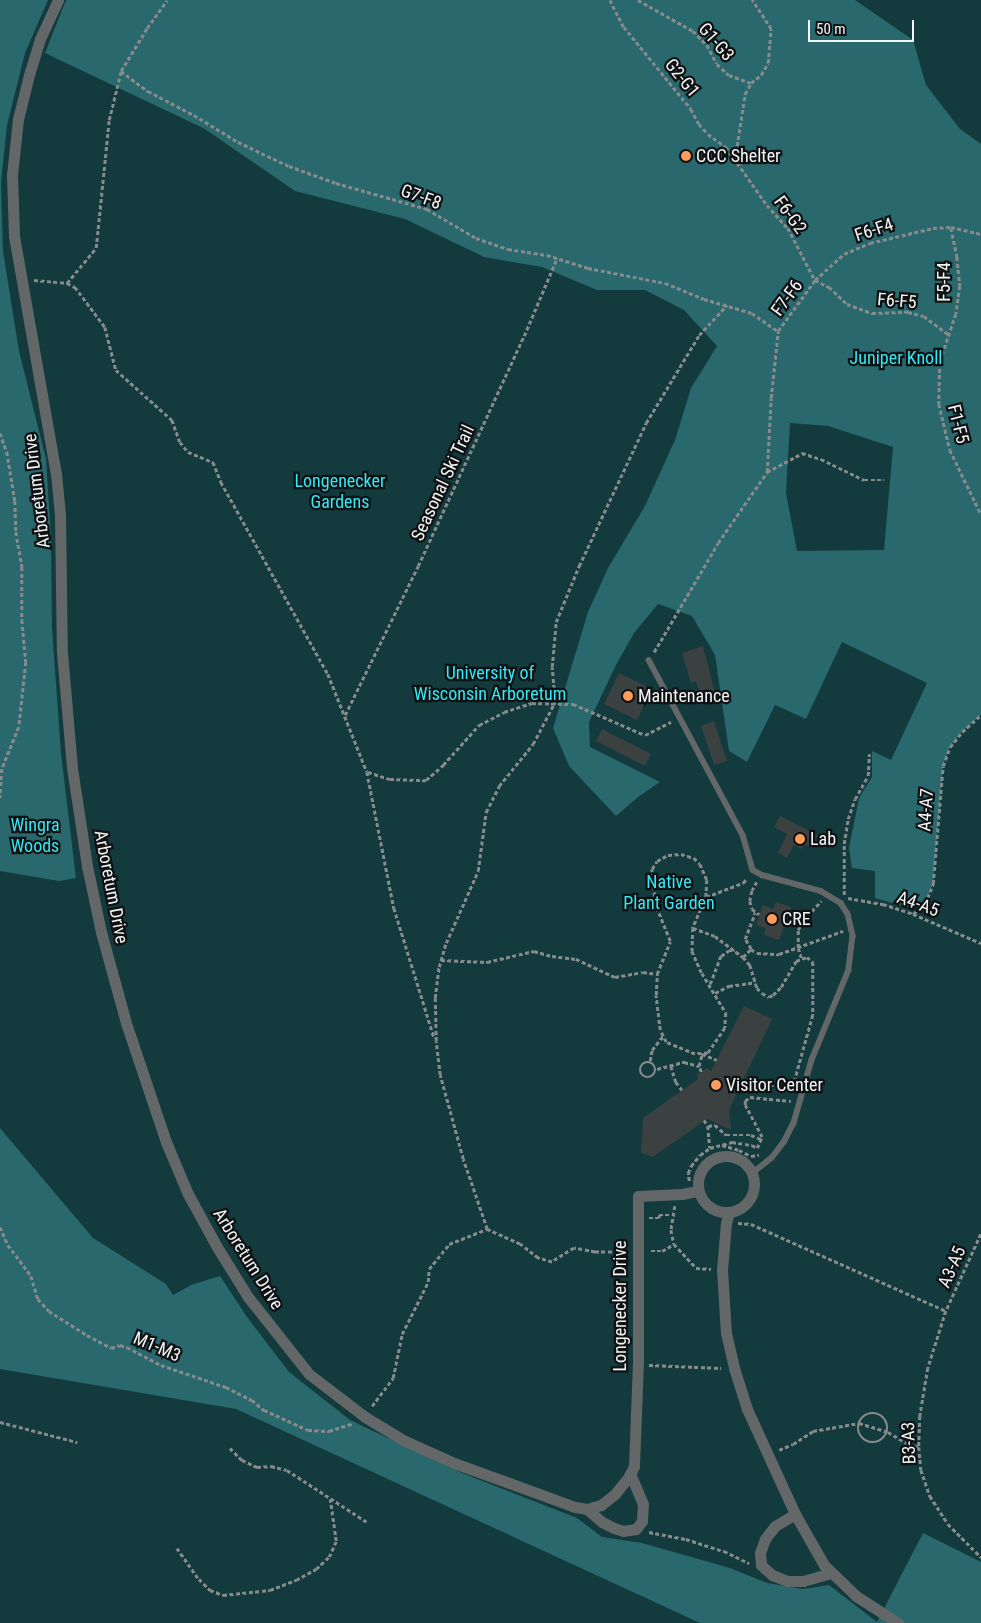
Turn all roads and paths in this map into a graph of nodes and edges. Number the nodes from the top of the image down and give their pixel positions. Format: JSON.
{"nodes":[{"id":1,"x":58,"y":0,"type":"edge"},
{"id":2,"x":167,"y":0,"type":"edge"},
{"id":3,"x":610,"y":0,"type":"edge"},
{"id":4,"x":638,"y":0,"type":"edge"},
{"id":5,"x":752,"y":0,"type":"edge"},
{"id":6,"x":121,"y":71,"type":"junction"},
{"id":7,"x":751,"y":84,"type":"junction"},
{"id":8,"x":741,"y":166,"type":"junction"},
{"id":9,"x":950,"y":227,"type":"junction"},
{"id":10,"x":981,"y":234,"type":"edge"},
{"id":11,"x":557,"y":258,"type":"junction"},
{"id":12,"x":20,"y":278,"type":"junction"},
{"id":13,"x":816,"y":280,"type":"junction"},
{"id":14,"x":67,"y":283,"type":"junction"},
{"id":15,"x":727,"y":305,"type":"junction"},
{"id":16,"x":778,"y":331,"type":"junction"},
{"id":17,"x":949,"y":335,"type":"junction"},
{"id":18,"x":0,"y":433,"type":"edge"},
{"id":19,"x":767,"y":472,"type":"junction"},
{"id":20,"x":884,"y":480,"type":"dead end"},
{"id":21,"x":981,"y":514,"type":"edge"},
{"id":22,"x":649,"y":660,"type":"joint"},
{"id":23,"x":555,"y":702,"type":"junction"},
{"id":24,"x":345,"y":715,"type":"junction"},
{"id":25,"x":680,"y":715,"type":"junction"},
{"id":26,"x":981,"y":715,"type":"edge"},
{"id":27,"x":869,"y":754,"type":"dead end"},
{"id":28,"x":367,"y":772,"type":"junction"},
{"id":29,"x":0,"y":798,"type":"edge"},
{"id":30,"x":753,"y":870,"type":"junction"},
{"id":31,"x":762,"y":875,"type":"junction"},
{"id":32,"x":827,"y":895,"type":"junction"},
{"id":33,"x":706,"y":897,"type":"junction"},
{"id":34,"x":755,"y":913,"type":"junction"},
{"id":35,"x":759,"y":914,"type":"dead end"},
{"id":36,"x":913,"y":914,"type":"junction"},
{"id":37,"x":851,"y":927,"type":"junction"},
{"id":38,"x":693,"y":928,"type":"junction"},
{"id":39,"x":981,"y":943,"type":"edge"},
{"id":40,"x":798,"y":948,"type":"junction"},
{"id":41,"x":751,"y":949,"type":"junction"},
{"id":42,"x":737,"y":951,"type":"junction"},
{"id":43,"x":743,"y":957,"type":"junction"},
{"id":44,"x":801,"y":958,"type":"junction"},
{"id":45,"x":441,"y":960,"type":"junction"},
{"id":46,"x":657,"y":974,"type":"junction"},
{"id":47,"x":756,"y":982,"type":"junction"},
{"id":48,"x":710,"y":984,"type":"junction"},
{"id":49,"x":715,"y":993,"type":"junction"},
{"id":50,"x":663,"y":1036,"type":"junction"},
{"id":51,"x":436,"y":1041,"type":"junction"},
{"id":52,"x":702,"y":1054,"type":"junction"},
{"id":53,"x":717,"y":1060,"type":"dead end"},
{"id":54,"x":650,"y":1061,"type":"junction"},
{"id":55,"x":671,"y":1066,"type":"junction"},
{"id":56,"x":699,"y":1066,"type":"junction"},
{"id":57,"x":656,"y":1069,"type":"junction"},
{"id":58,"x":701,"y":1072,"type":"dead end"},
{"id":59,"x":750,"y":1077,"type":"dead end"},
{"id":60,"x":794,"y":1080,"type":"junction"},
{"id":61,"x":794,"y":1087,"type":"dead end"},
{"id":62,"x":682,"y":1090,"type":"dead end"},
{"id":63,"x":793,"y":1094,"type":"dead end"},
{"id":64,"x":792,"y":1101,"type":"junction"},
{"id":65,"x":791,"y":1106,"type":"dead end"},
{"id":66,"x":704,"y":1120,"type":"dead end"},
{"id":67,"x":708,"y":1126,"type":"junction"},
{"id":68,"x":762,"y":1139,"type":"junction"},
{"id":69,"x":720,"y":1145,"type":"junction"},
{"id":70,"x":710,"y":1148,"type":"junction"},
{"id":71,"x":763,"y":1152,"type":"dead end"},
{"id":72,"x":752,"y":1174,"type":"junction"},
{"id":73,"x":698,"y":1190,"type":"junction"},
{"id":74,"x":682,"y":1194,"type":"junction"},
{"id":75,"x":672,"y":1215,"type":"junction"},
{"id":76,"x":637,"y":1217,"type":"junction"},
{"id":77,"x":728,"y":1218,"type":"junction"},
{"id":78,"x":0,"y":1227,"type":"edge"},
{"id":79,"x":487,"y":1229,"type":"junction"},
{"id":80,"x":981,"y":1234,"type":"edge"},
{"id":81,"x":674,"y":1244,"type":"junction"},
{"id":82,"x":637,"y":1252,"type":"junction"},
{"id":83,"x":722,"y":1270,"type":"junction"},
{"id":84,"x":946,"y":1311,"type":"junction"},
{"id":85,"x":638,"y":1364,"type":"junction"},
{"id":86,"x":734,"y":1368,"type":"junction"},
{"id":87,"x":365,"y":1417,"type":"junction"},
{"id":88,"x":0,"y":1422,"type":"edge"},
{"id":89,"x":859,"y":1423,"type":"junction"},
{"id":90,"x":888,"y":1432,"type":"junction"},
{"id":91,"x":77,"y":1442,"type":"dead end"},
{"id":92,"x":919,"y":1447,"type":"junction"},
{"id":93,"x":230,"y":1448,"type":"dead end"},
{"id":94,"x":767,"y":1455,"type":"junction"},
{"id":95,"x":630,"y":1474,"type":"junction"},
{"id":96,"x":330,"y":1499,"type":"junction"},
{"id":97,"x":587,"y":1509,"type":"junction"},
{"id":98,"x":795,"y":1514,"type":"junction"},
{"id":99,"x":367,"y":1522,"type":"dead end"},
{"id":100,"x":636,"y":1529,"type":"junction"},
{"id":101,"x":177,"y":1548,"type":"dead end"},
{"id":102,"x":981,"y":1557,"type":"edge"},
{"id":103,"x":831,"y":1573,"type":"junction"},
{"id":104,"x":772,"y":1575,"type":"junction"},
{"id":105,"x":898,"y":1623,"type":"edge"}],
"edges":[{"from":1,"to":12,"type":"street","name":"Arboretum Drive"},
{"from":2,"to":6,"type":"path"},
{"from":3,"to":8,"type":"path","name":"G2-G1"},
{"from":4,"to":7,"type":"path","name":"G1-G3"},
{"from":5,"to":7,"type":"path"},
{"from":6,"to":11,"type":"path","name":"G7-F8"},
{"from":6,"to":14,"type":"path"},
{"from":7,"to":8,"type":"path"},
{"from":8,"to":13,"type":"path","name":"F6-G2"},
{"from":9,"to":10,"type":"path"},
{"from":9,"to":13,"type":"path","name":"F6-F4"},
{"from":9,"to":17,"type":"path","name":"F5-F4"},
{"from":11,"to":15,"type":"path","name":"G7-F8"},
{"from":11,"to":24,"type":"path","name":"Seasonal Ski Trail"},
{"from":12,"to":14,"type":"path"},
{"from":12,"to":87,"type":"street","name":"Arboretum Drive"},
{"from":13,"to":16,"type":"path","name":"F7-F6"},
{"from":13,"to":17,"type":"path","name":"F6-F5"},
{"from":14,"to":24,"type":"path"},
{"from":15,"to":16,"type":"path","name":"G7-F8"},
{"from":15,"to":23,"type":"path"},
{"from":16,"to":19,"type":"path"},
{"from":17,"to":21,"type":"path","name":"F1-F5"},
{"from":18,"to":29,"type":"path"},
{"from":19,"to":20,"type":"path"},
{"from":19,"to":22,"type":"path"},
{"from":22,"to":25,"type":"lane"},
{"from":23,"to":25,"type":"path"},
{"from":23,"to":28,"type":"path"},
{"from":23,"to":45,"type":"path"},
{"from":24,"to":28,"type":"path"},
{"from":25,"to":30,"type":"lane"},
{"from":26,"to":36,"type":"path","name":"A4-A7"},
{"from":27,"to":36,"type":"path","name":"A4-A5"},
{"from":28,"to":51,"type":"path"},
{"from":30,"to":31,"type":"lane"},
{"from":30,"to":33,"type":"path"},
{"from":31,"to":32,"type":"lane"},
{"from":31,"to":34,"type":"path"},
{"from":32,"to":37,"type":"lane"},
{"from":32,"to":40,"type":"path"},
{"from":33,"to":38,"type":"path"},
{"from":33,"to":46,"type":"path"},
{"from":34,"to":35,"type":"path"},
{"from":34,"to":41,"type":"path"},
{"from":36,"to":39,"type":"path","name":"A4-A5"},
{"from":37,"to":40,"type":"path"},
{"from":37,"to":72,"type":"lane"},
{"from":38,"to":42,"type":"path"},
{"from":38,"to":48,"type":"path"},
{"from":40,"to":41,"type":"path"},
{"from":40,"to":44,"type":"path"},
{"from":41,"to":43,"type":"path"},
{"from":42,"to":43,"type":"path"},
{"from":42,"to":48,"type":"path"},
{"from":43,"to":47,"type":"path"},
{"from":44,"to":47,"type":"path"},
{"from":44,"to":60,"type":"path"},
{"from":45,"to":46,"type":"path"},
{"from":45,"to":51,"type":"path"},
{"from":46,"to":50,"type":"path"},
{"from":47,"to":49,"type":"path"},
{"from":48,"to":49,"type":"path"},
{"from":49,"to":52,"type":"path"},
{"from":50,"to":52,"type":"path"},
{"from":50,"to":54,"type":"path"},
{"from":51,"to":79,"type":"path"},
{"from":52,"to":53,"type":"path"},
{"from":52,"to":56,"type":"path"},
{"from":54,"to":57,"type":"path"},
{"from":54,"to":57,"type":"path"},
{"from":55,"to":56,"type":"path"},
{"from":55,"to":57,"type":"path"},
{"from":55,"to":62,"type":"path"},
{"from":56,"to":58,"type":"path"},
{"from":59,"to":60,"type":"path"},
{"from":60,"to":61,"type":"path"},
{"from":63,"to":64,"type":"path"},
{"from":64,"to":65,"type":"path"},
{"from":64,"to":68,"type":"path"},
{"from":66,"to":67,"type":"path"},
{"from":67,"to":68,"type":"path"},
{"from":67,"to":70,"type":"path"},
{"from":68,"to":69,"type":"path"},
{"from":69,"to":70,"type":"path"},
{"from":69,"to":71,"type":"path"},
{"from":70,"to":74,"type":"path"},
{"from":72,"to":73,"type":"street"},
{"from":72,"to":77,"type":"street"},
{"from":73,"to":74,"type":"street","name":"Longenecker Drive"},
{"from":73,"to":77,"type":"street"},
{"from":74,"to":75,"type":"path"},
{"from":74,"to":76,"type":"street","name":"Longenecker Drive"},
{"from":75,"to":76,"type":"path"},
{"from":75,"to":81,"type":"path"},
{"from":76,"to":82,"type":"street","name":"Longenecker Drive"},
{"from":77,"to":83,"type":"street"},
{"from":77,"to":84,"type":"path"},
{"from":78,"to":87,"type":"path","name":"M1-M3"},
{"from":79,"to":82,"type":"path"},
{"from":79,"to":87,"type":"path"},
{"from":80,"to":84,"type":"path","name":"A3-A5"},
{"from":81,"to":82,"type":"path"},
{"from":81,"to":83,"type":"path"},
{"from":82,"to":85,"type":"street","name":"Longenecker Drive"},
{"from":83,"to":86,"type":"street"},
{"from":84,"to":92,"type":"path","name":"B3-A3"},
{"from":85,"to":86,"type":"path"},
{"from":85,"to":95,"type":"street","name":"Longenecker Drive"},
{"from":86,"to":94,"type":"street"},
{"from":87,"to":97,"type":"street","name":"Arboretum Drive"},
{"from":88,"to":91,"type":"path"},
{"from":89,"to":90,"type":"path"},
{"from":89,"to":90,"type":"path"},
{"from":89,"to":90,"type":"path"},
{"from":89,"to":94,"type":"path"},
{"from":90,"to":92,"type":"path"},
{"from":92,"to":102,"type":"path","name":"B3-A3"},
{"from":93,"to":96,"type":"path"},
{"from":94,"to":98,"type":"street"},
{"from":95,"to":97,"type":"street"},
{"from":95,"to":100,"type":"street"},
{"from":96,"to":99,"type":"path"},
{"from":96,"to":101,"type":"path"},
{"from":97,"to":100,"type":"street"},
{"from":98,"to":103,"type":"street"},
{"from":98,"to":104,"type":"street"},
{"from":100,"to":104,"type":"path"},
{"from":103,"to":104,"type":"street"},
{"from":103,"to":105,"type":"street"}]}
